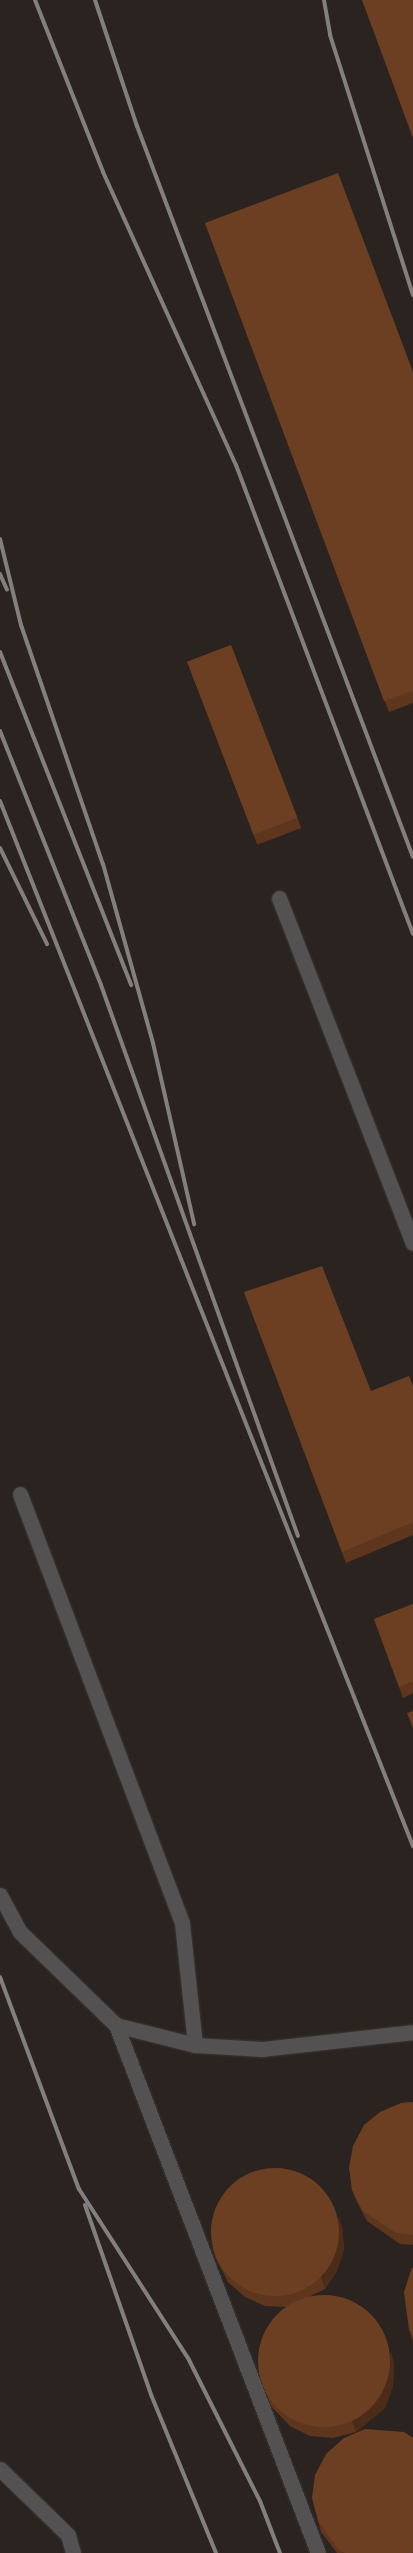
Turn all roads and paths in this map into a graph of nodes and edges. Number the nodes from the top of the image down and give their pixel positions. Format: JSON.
{"nodes":[{"id":1,"x":279,"y":898,"type":"dead end"},
{"id":2,"x":413,"y":1243,"type":"edge"},
{"id":3,"x":20,"y":1494,"type":"dead end"},
{"id":4,"x":0,"y":1895,"type":"edge"},
{"id":5,"x":116,"y":2024,"type":"junction"},
{"id":6,"x":413,"y":2032,"type":"edge"},
{"id":7,"x":194,"y":2045,"type":"junction"},
{"id":8,"x":0,"y":2469,"type":"edge"},
{"id":9,"x":74,"y":2553,"type":"edge"},
{"id":10,"x":318,"y":2553,"type":"edge"}],
"edges":[{"from":1,"to":2,"type":"lane"},
{"from":3,"to":7,"type":"lane"},
{"from":4,"to":5,"type":"lane"},
{"from":5,"to":7,"type":"lane"},
{"from":5,"to":10,"type":"lane"},
{"from":6,"to":7,"type":"lane"},
{"from":8,"to":9,"type":"lane"}]}
